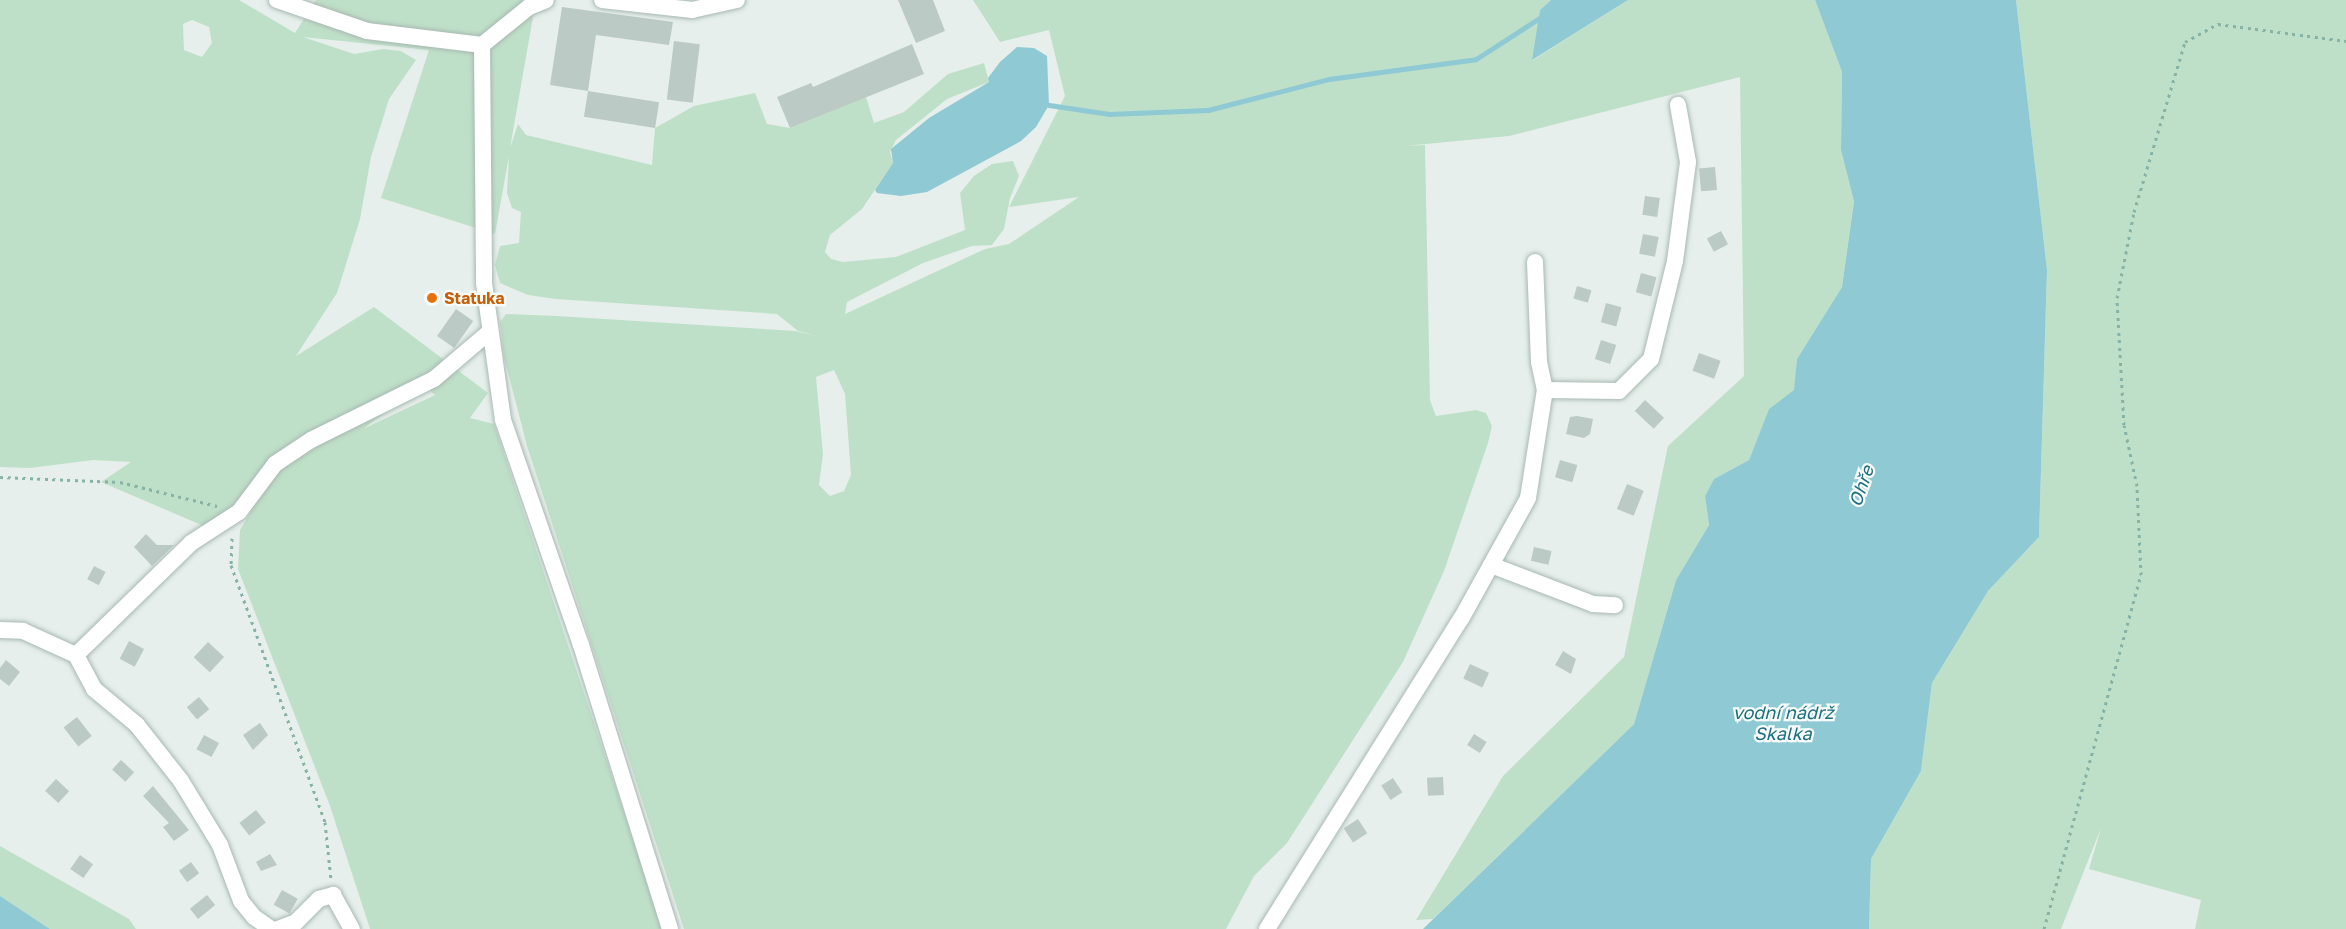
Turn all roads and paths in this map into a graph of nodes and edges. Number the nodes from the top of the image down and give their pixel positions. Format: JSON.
{"nodes":[{"id":1,"x":276,"y":0,"type":"edge"},
{"id":2,"x":546,"y":0,"type":"edge"},
{"id":3,"x":602,"y":0,"type":"edge"},
{"id":4,"x":737,"y":0,"type":"edge"},
{"id":5,"x":2346,"y":41,"type":"edge"},
{"id":6,"x":482,"y":45,"type":"junction"},
{"id":7,"x":1678,"y":105,"type":"dead end"},
{"id":8,"x":1535,"y":262,"type":"dead end"},
{"id":9,"x":488,"y":333,"type":"junction"},
{"id":10,"x":1545,"y":390,"type":"junction"},
{"id":11,"x":0,"y":477,"type":"edge"},
{"id":12,"x":239,"y":512,"type":"junction"},
{"id":13,"x":1491,"y":565,"type":"junction"},
{"id":14,"x":1615,"y":605,"type":"dead end"},
{"id":15,"x":0,"y":630,"type":"edge"},
{"id":16,"x":76,"y":655,"type":"junction"},
{"id":17,"x":333,"y":895,"type":"junction"},
{"id":18,"x":271,"y":929,"type":"edge"},
{"id":19,"x":278,"y":929,"type":"edge"},
{"id":20,"x":352,"y":929,"type":"edge"},
{"id":21,"x":670,"y":929,"type":"edge"},
{"id":22,"x":1267,"y":929,"type":"edge"},
{"id":23,"x":2044,"y":929,"type":"edge"}],
"edges":[{"from":1,"to":6,"type":"street"},
{"from":2,"to":6,"type":"street"},
{"from":3,"to":4,"type":"street"},
{"from":5,"to":23,"type":"path"},
{"from":6,"to":9,"type":"street"},
{"from":7,"to":10,"type":"street"},
{"from":8,"to":10,"type":"street"},
{"from":9,"to":12,"type":"street"},
{"from":9,"to":21,"type":"street"},
{"from":10,"to":13,"type":"street"},
{"from":11,"to":12,"type":"path"},
{"from":12,"to":16,"type":"street"},
{"from":12,"to":17,"type":"path"},
{"from":13,"to":14,"type":"street"},
{"from":13,"to":22,"type":"street"},
{"from":15,"to":16,"type":"street"},
{"from":16,"to":18,"type":"street"},
{"from":17,"to":19,"type":"street"},
{"from":17,"to":20,"type":"street"}]}
